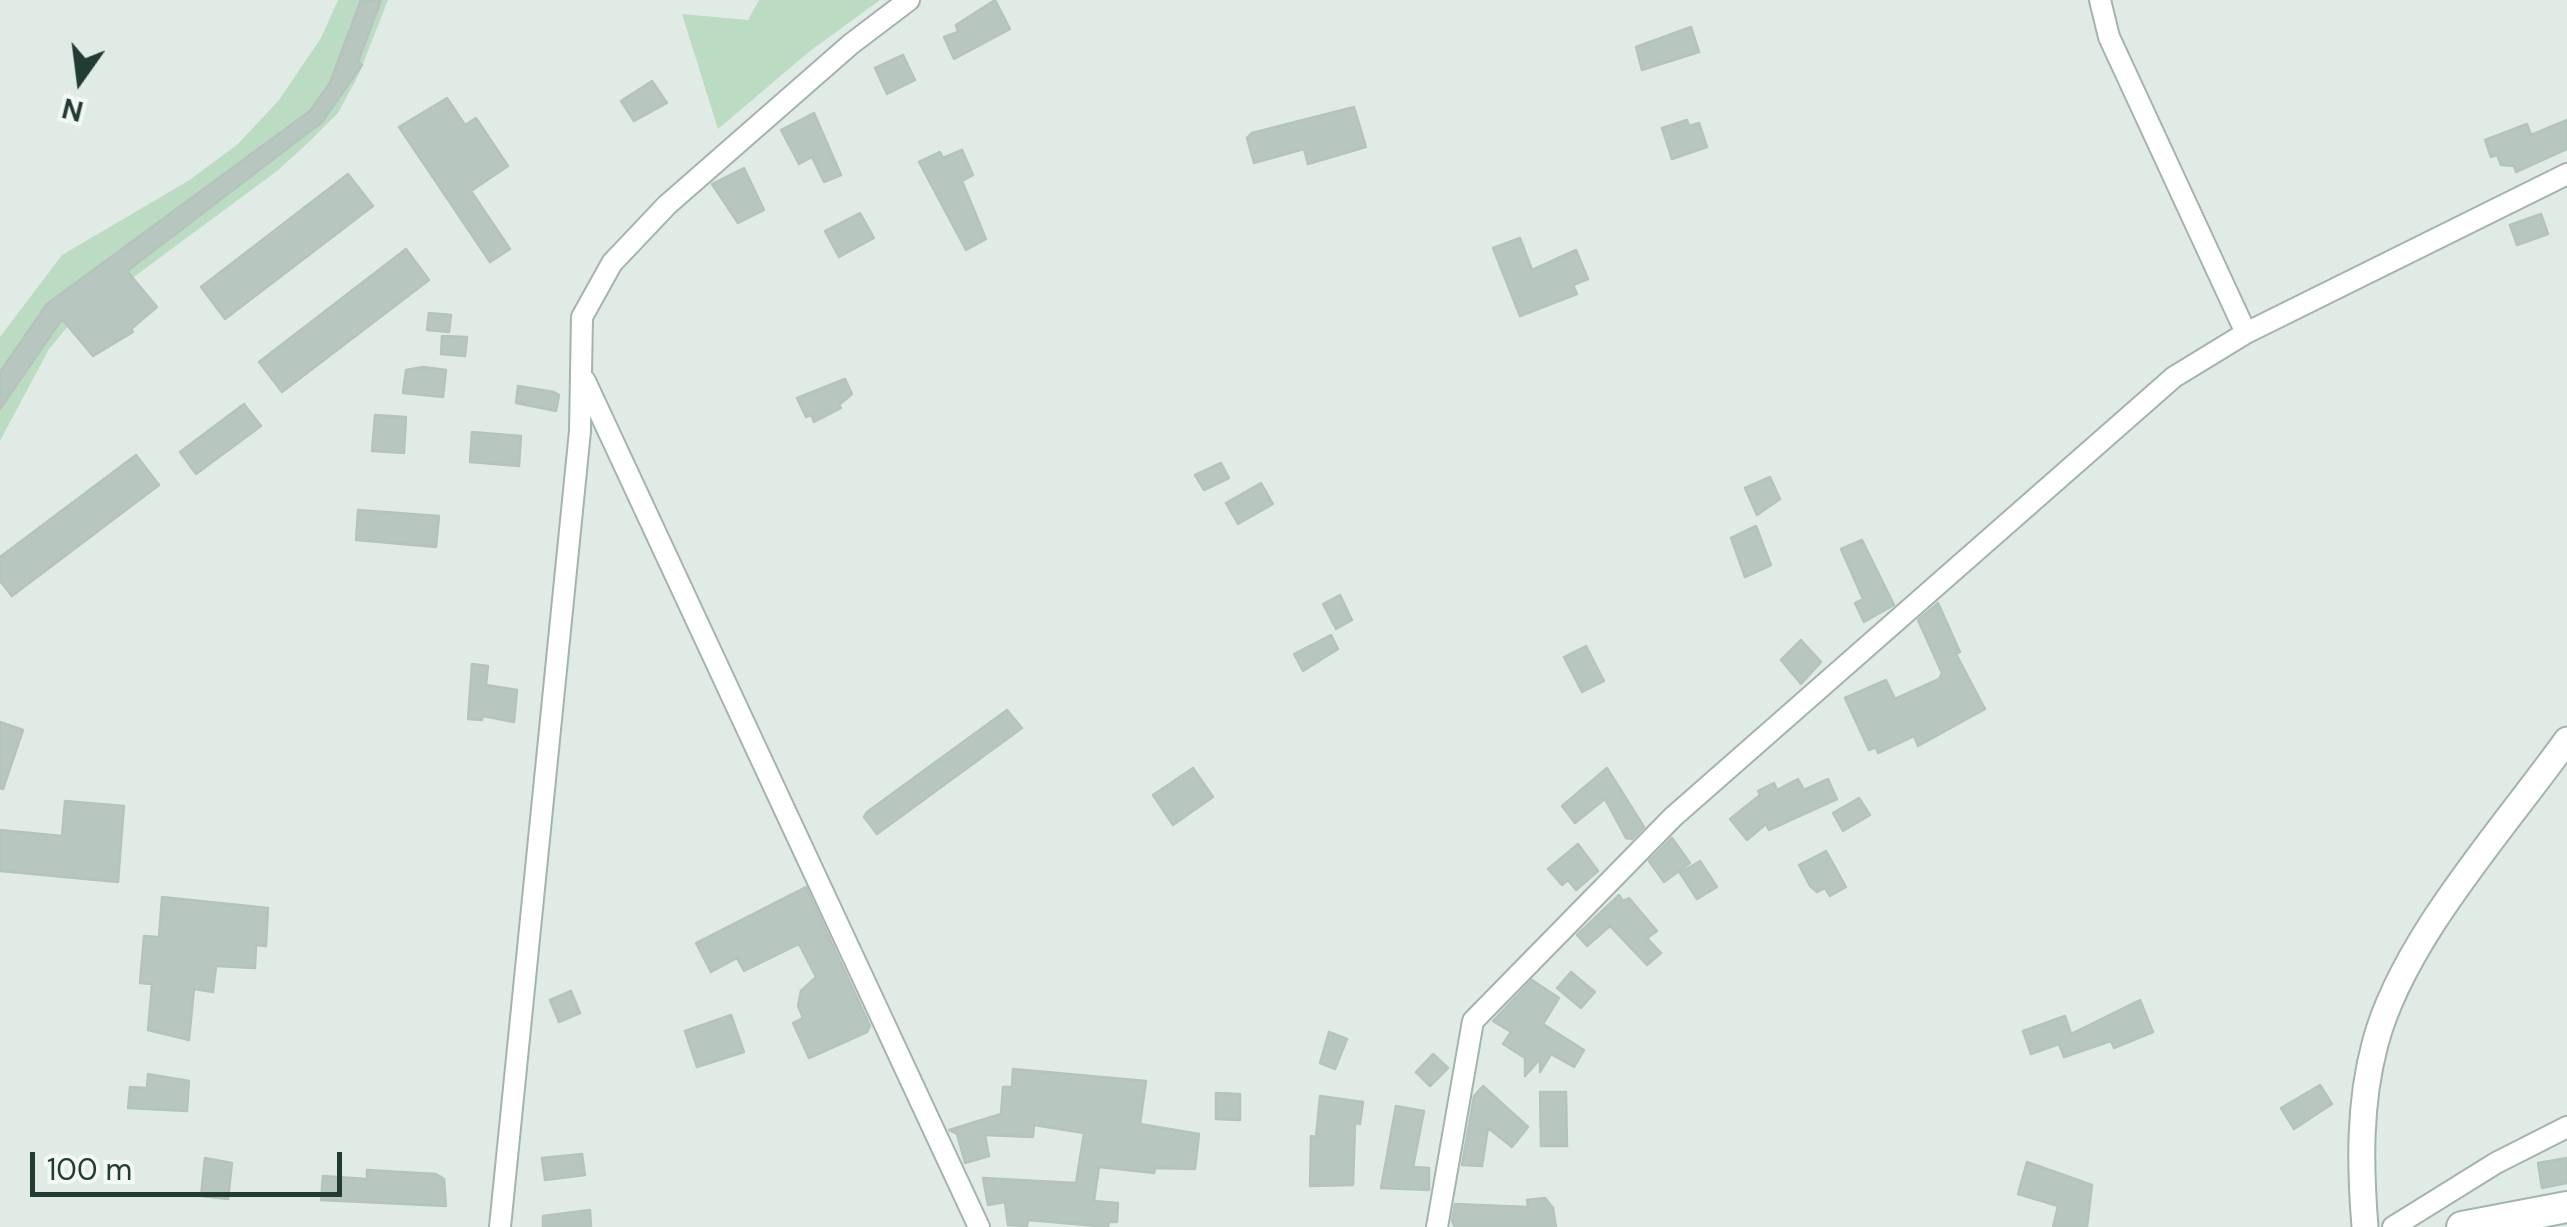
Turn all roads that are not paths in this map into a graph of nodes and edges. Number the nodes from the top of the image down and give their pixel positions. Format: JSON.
{"nodes":[{"id":1,"x":908,"y":0,"type":"edge"},
{"id":2,"x":2100,"y":0,"type":"edge"},
{"id":3,"x":2567,"y":174,"type":"edge"},
{"id":4,"x":2246,"y":334,"type":"junction"},
{"id":5,"x":581,"y":374,"type":"junction"},
{"id":6,"x":2567,"y":740,"type":"edge"},
{"id":7,"x":2567,"y":1127,"type":"edge"},
{"id":8,"x":2567,"y":1207,"type":"edge"},
{"id":9,"x":500,"y":1227,"type":"edge"},
{"id":10,"x":979,"y":1227,"type":"edge"},
{"id":11,"x":1438,"y":1227,"type":"edge"},
{"id":12,"x":2365,"y":1227,"type":"edge"},
{"id":13,"x":2393,"y":1227,"type":"edge"},
{"id":14,"x":2462,"y":1227,"type":"edge"}],
"edges":[{"from":1,"to":5,"type":"street"},
{"from":2,"to":4,"type":"street"},
{"from":3,"to":4,"type":"street"},
{"from":4,"to":11,"type":"street"},
{"from":5,"to":9,"type":"street"},
{"from":5,"to":10,"type":"street"},
{"from":6,"to":12,"type":"street"},
{"from":7,"to":13,"type":"street"},
{"from":8,"to":14,"type":"main road"}]}
